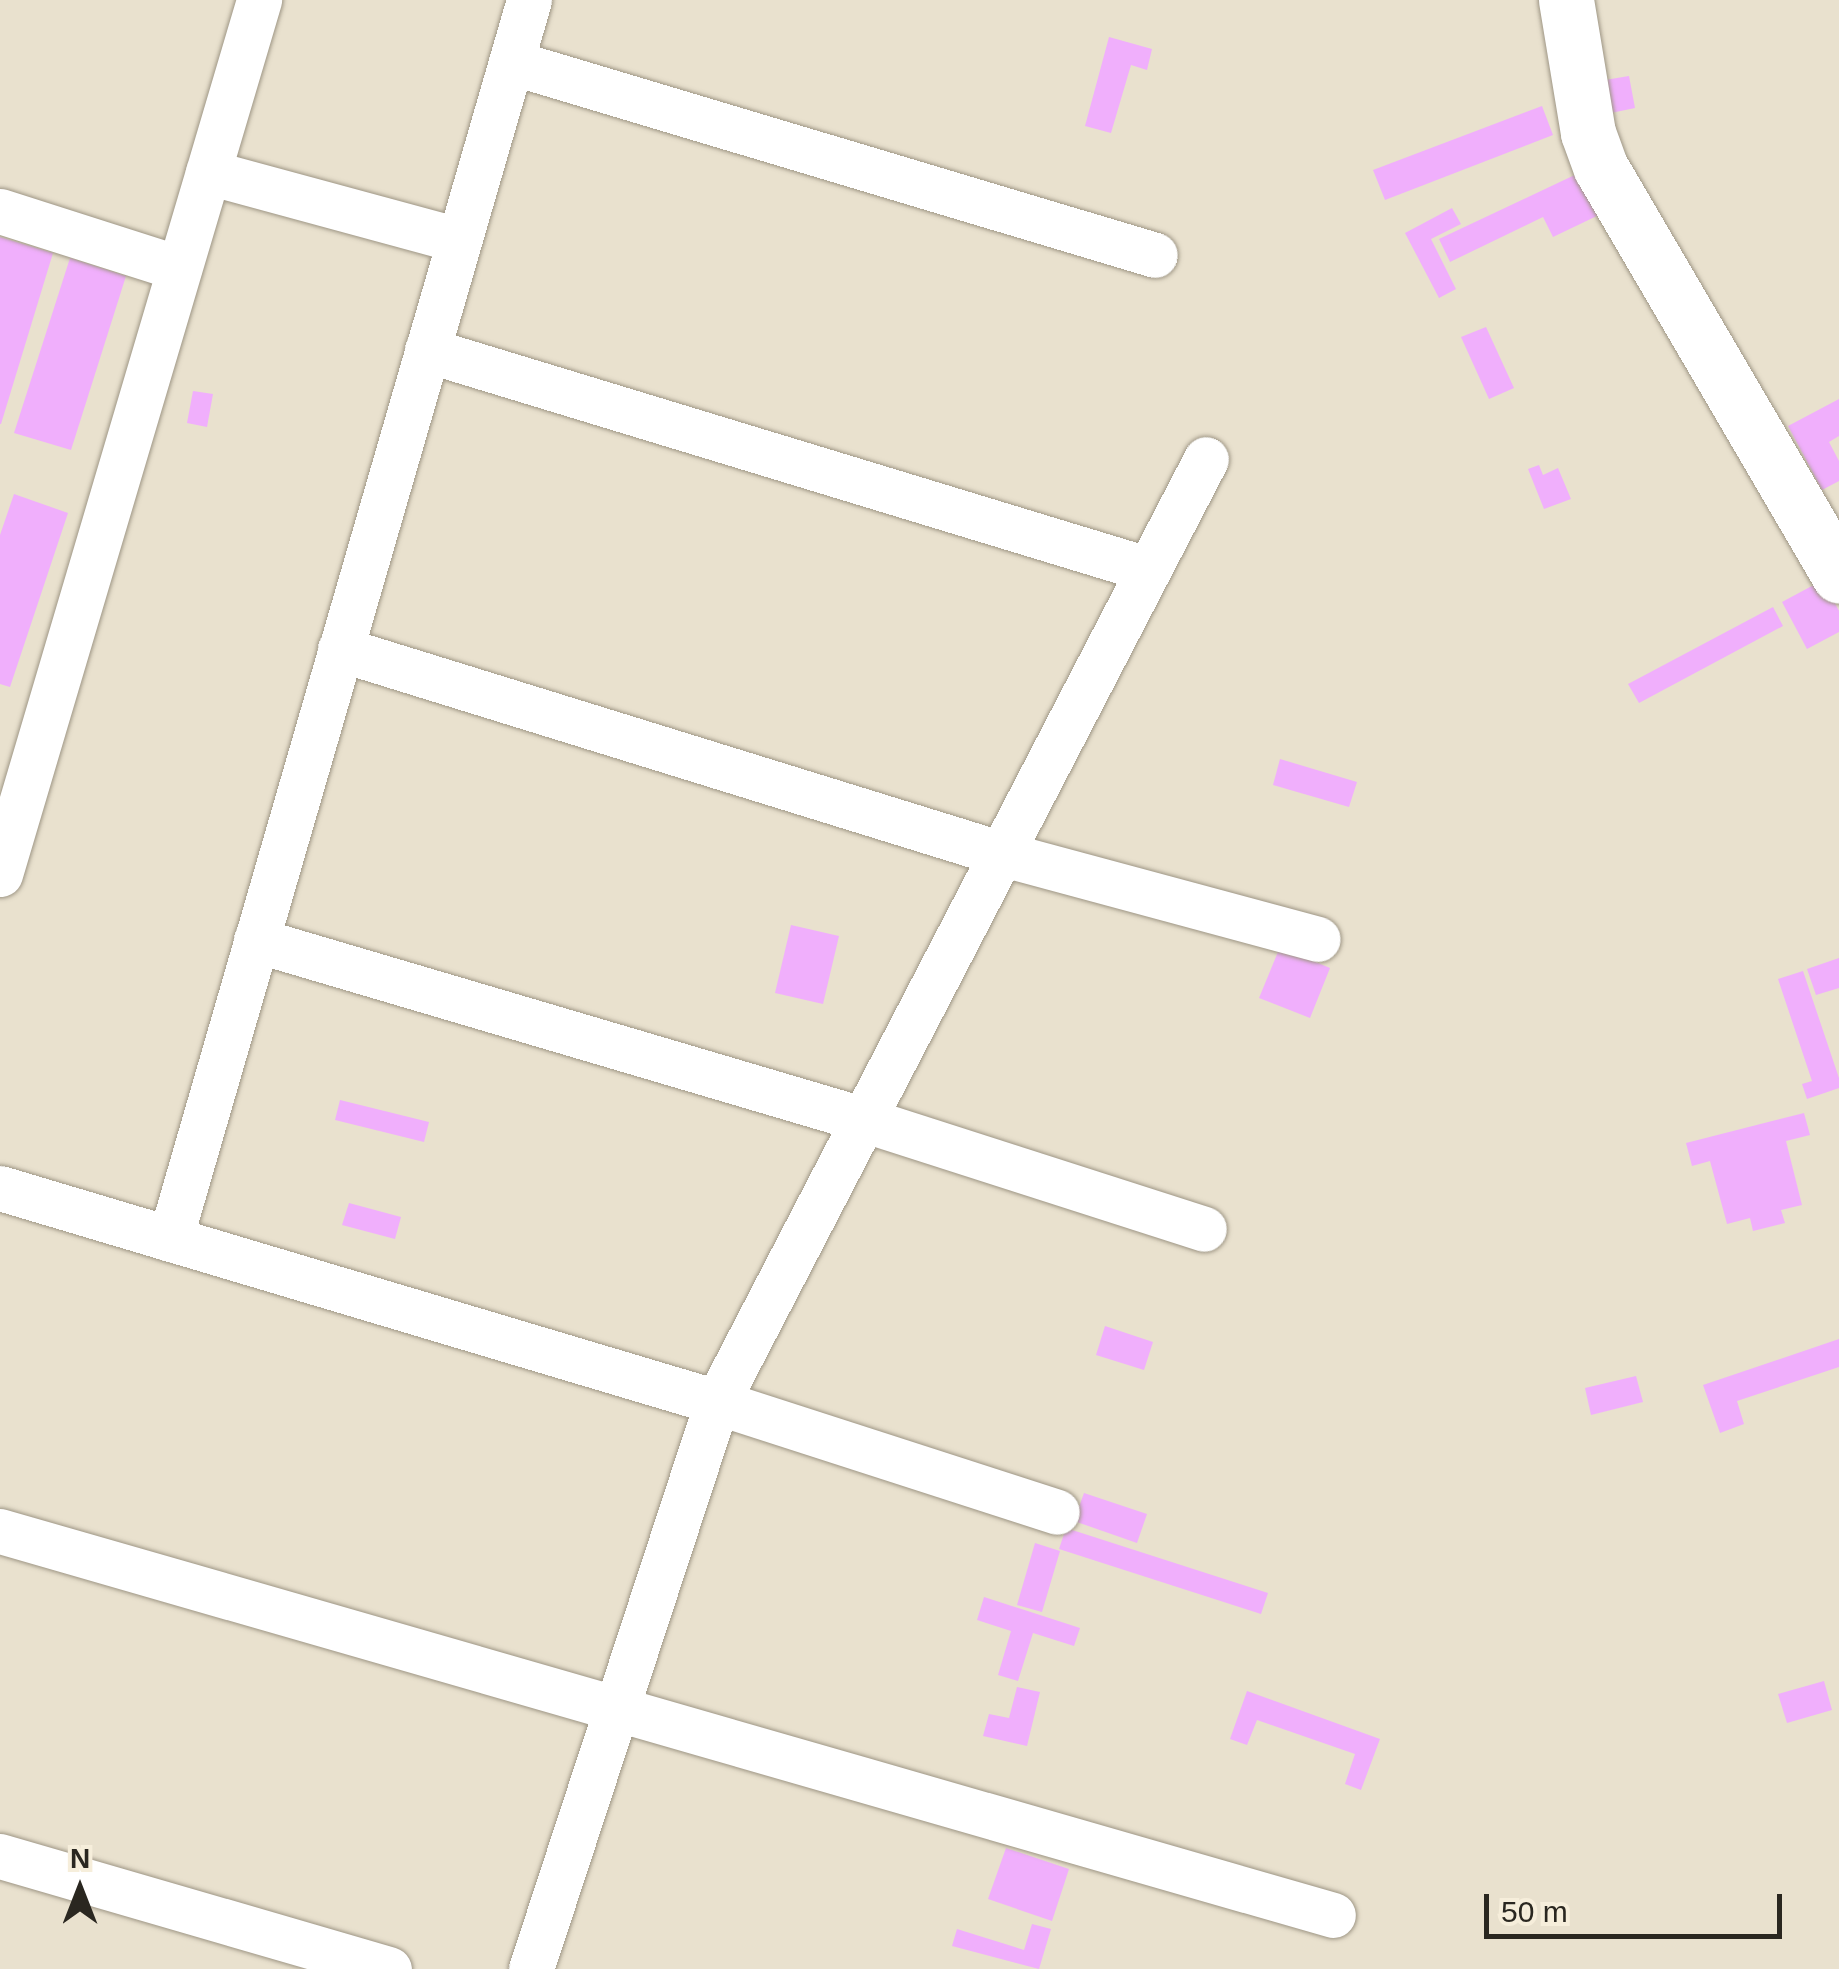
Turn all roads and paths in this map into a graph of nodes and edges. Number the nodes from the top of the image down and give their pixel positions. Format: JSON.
{"nodes":[{"id":1,"x":259,"y":0,"type":"edge"},
{"id":2,"x":529,"y":0,"type":"edge"},
{"id":3,"x":1566,"y":0,"type":"edge"},
{"id":4,"x":511,"y":62,"type":"junction"},
{"id":5,"x":208,"y":172,"type":"junction"},
{"id":6,"x":0,"y":211,"type":"edge"},
{"id":7,"x":458,"y":240,"type":"junction"},
{"id":8,"x":1155,"y":255,"type":"dead end"},
{"id":9,"x":179,"y":268,"type":"junction"},
{"id":10,"x":427,"y":350,"type":"junction"},
{"id":11,"x":1206,"y":459,"type":"dead end"},
{"id":12,"x":1148,"y":569,"type":"junction"},
{"id":13,"x":1839,"y":576,"type":"edge"},
{"id":14,"x":340,"y":649,"type":"junction"},
{"id":15,"x":999,"y":852,"type":"junction"},
{"id":16,"x":0,"y":874,"type":"edge"},
{"id":17,"x":1318,"y":939,"type":"dead end"},
{"id":18,"x":256,"y":940,"type":"junction"},
{"id":19,"x":862,"y":1119,"type":"junction"},
{"id":20,"x":0,"y":1188,"type":"edge"},
{"id":21,"x":1204,"y":1228,"type":"dead end"},
{"id":22,"x":170,"y":1239,"type":"junction"},
{"id":23,"x":717,"y":1402,"type":"junction"},
{"id":24,"x":1057,"y":1512,"type":"dead end"},
{"id":25,"x":0,"y":1531,"type":"edge"},
{"id":26,"x":613,"y":1704,"type":"junction"},
{"id":27,"x":0,"y":1856,"type":"edge"},
{"id":28,"x":1332,"y":1916,"type":"dead end"},
{"id":29,"x":389,"y":1969,"type":"edge"},
{"id":30,"x":531,"y":1969,"type":"edge"}],
"edges":[{"from":1,"to":5,"type":"street"},
{"from":2,"to":4,"type":"street"},
{"from":3,"to":13,"type":"street"},
{"from":4,"to":7,"type":"street"},
{"from":4,"to":8,"type":"street"},
{"from":5,"to":7,"type":"street"},
{"from":5,"to":9,"type":"street"},
{"from":6,"to":9,"type":"street"},
{"from":7,"to":10,"type":"street"},
{"from":9,"to":16,"type":"street"},
{"from":10,"to":12,"type":"street"},
{"from":10,"to":14,"type":"street"},
{"from":11,"to":12,"type":"street"},
{"from":12,"to":15,"type":"street"},
{"from":14,"to":15,"type":"street"},
{"from":14,"to":18,"type":"street"},
{"from":15,"to":17,"type":"street"},
{"from":15,"to":19,"type":"street"},
{"from":18,"to":19,"type":"street"},
{"from":18,"to":22,"type":"street"},
{"from":19,"to":21,"type":"street"},
{"from":19,"to":23,"type":"street"},
{"from":20,"to":22,"type":"street"},
{"from":22,"to":23,"type":"street"},
{"from":23,"to":24,"type":"street"},
{"from":23,"to":26,"type":"street"},
{"from":25,"to":26,"type":"street"},
{"from":26,"to":28,"type":"street"},
{"from":26,"to":30,"type":"street"},
{"from":27,"to":29,"type":"street"}]}
